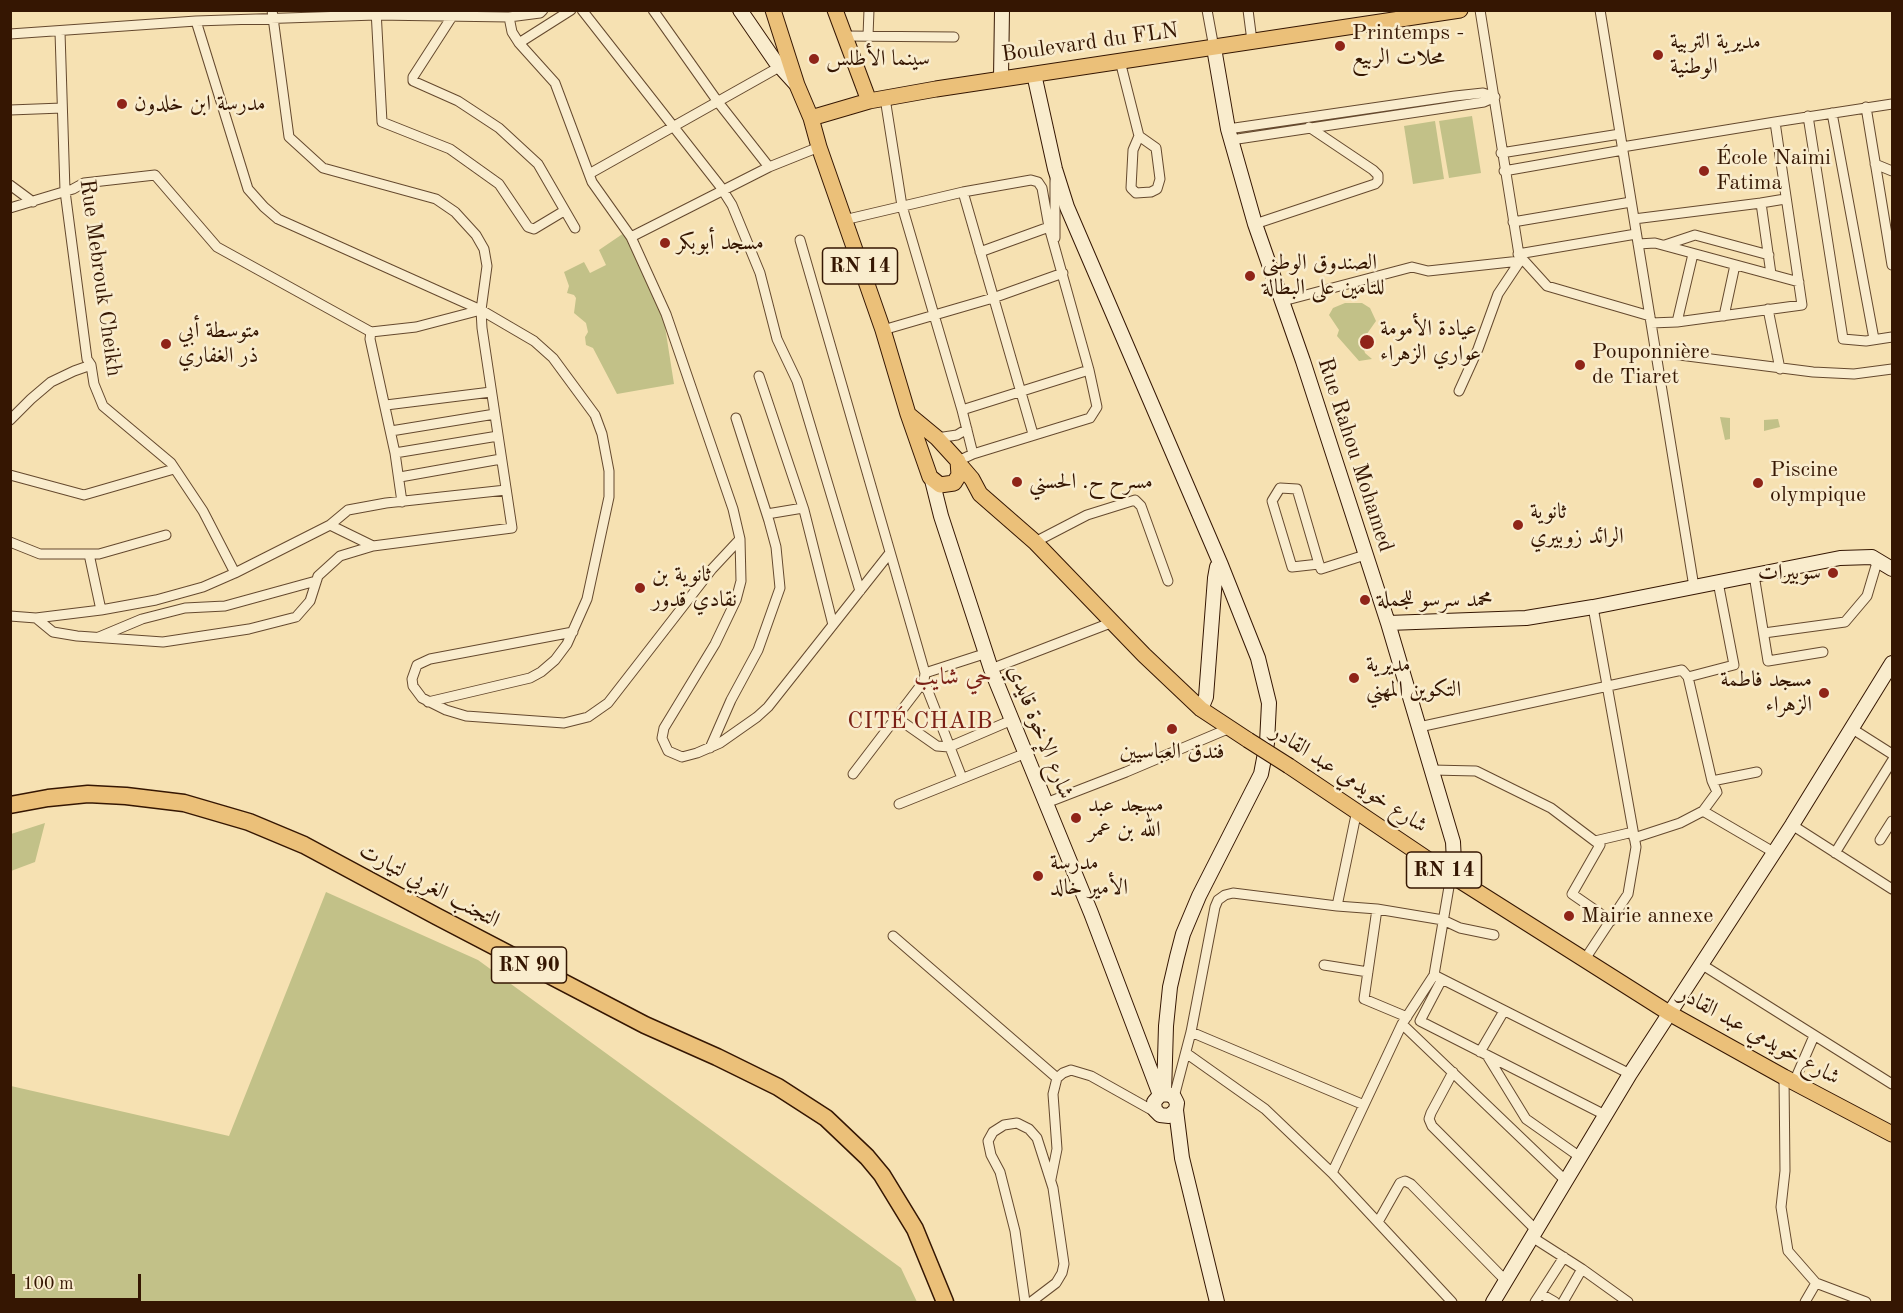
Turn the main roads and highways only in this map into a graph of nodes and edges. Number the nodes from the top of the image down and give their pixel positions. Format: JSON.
{"nodes":[{"id":1,"x":773,"y":10,"type":"edge"},
{"id":2,"x":835,"y":10,"type":"edge"},
{"id":3,"x":1460,"y":10,"type":"edge"},
{"id":4,"x":1408,"y":14,"type":"edge"},
{"id":5,"x":869,"y":100,"type":"junction"},
{"id":6,"x":811,"y":117,"type":"junction"},
{"id":7,"x":908,"y":414,"type":"junction"},
{"id":8,"x":948,"y":454,"type":"junction"},
{"id":9,"x":938,"y":480,"type":"junction"},
{"id":10,"x":980,"y":494,"type":"junction"},
{"id":11,"x":10,"y":805,"type":"edge"},
{"id":12,"x":1893,"y":1134,"type":"edge"},
{"id":13,"x":945,"y":1302,"type":"edge"}],
"edges":[{"from":1,"to":6,"type":"main road","number":"RN 14"},
{"from":2,"to":5,"type":"main road"},
{"from":3,"to":4,"type":"main road","name":"Boulevard du FLN"},
{"from":4,"to":5,"type":"main road","name":"Boulevard du FLN"},
{"from":5,"to":6,"type":"main road","name":"Boulevard du FLN"},
{"from":6,"to":7,"type":"main road","number":"RN 14"},
{"from":7,"to":8,"type":"main road","name":"شارع خويدمي عبد القادر","number":"RN 14"},
{"from":7,"to":9,"type":"main road","number":"RN 14"},
{"from":8,"to":9,"type":"main road"},
{"from":8,"to":9,"type":"main road"},
{"from":8,"to":10,"type":"main road","name":"شارع خويدمي عبد القادر","number":"RN 14"},
{"from":9,"to":10,"type":"main road","name":"شارع خويدمي عبد القادر","number":"RN 14"},
{"from":10,"to":12,"type":"main road","name":"شارع خويدمي عبد القادر","number":"RN 14","bridge":true},
{"from":11,"to":13,"type":"highway","name":"التجنب الغربي لتيارت","number":"RN 90"}]}
